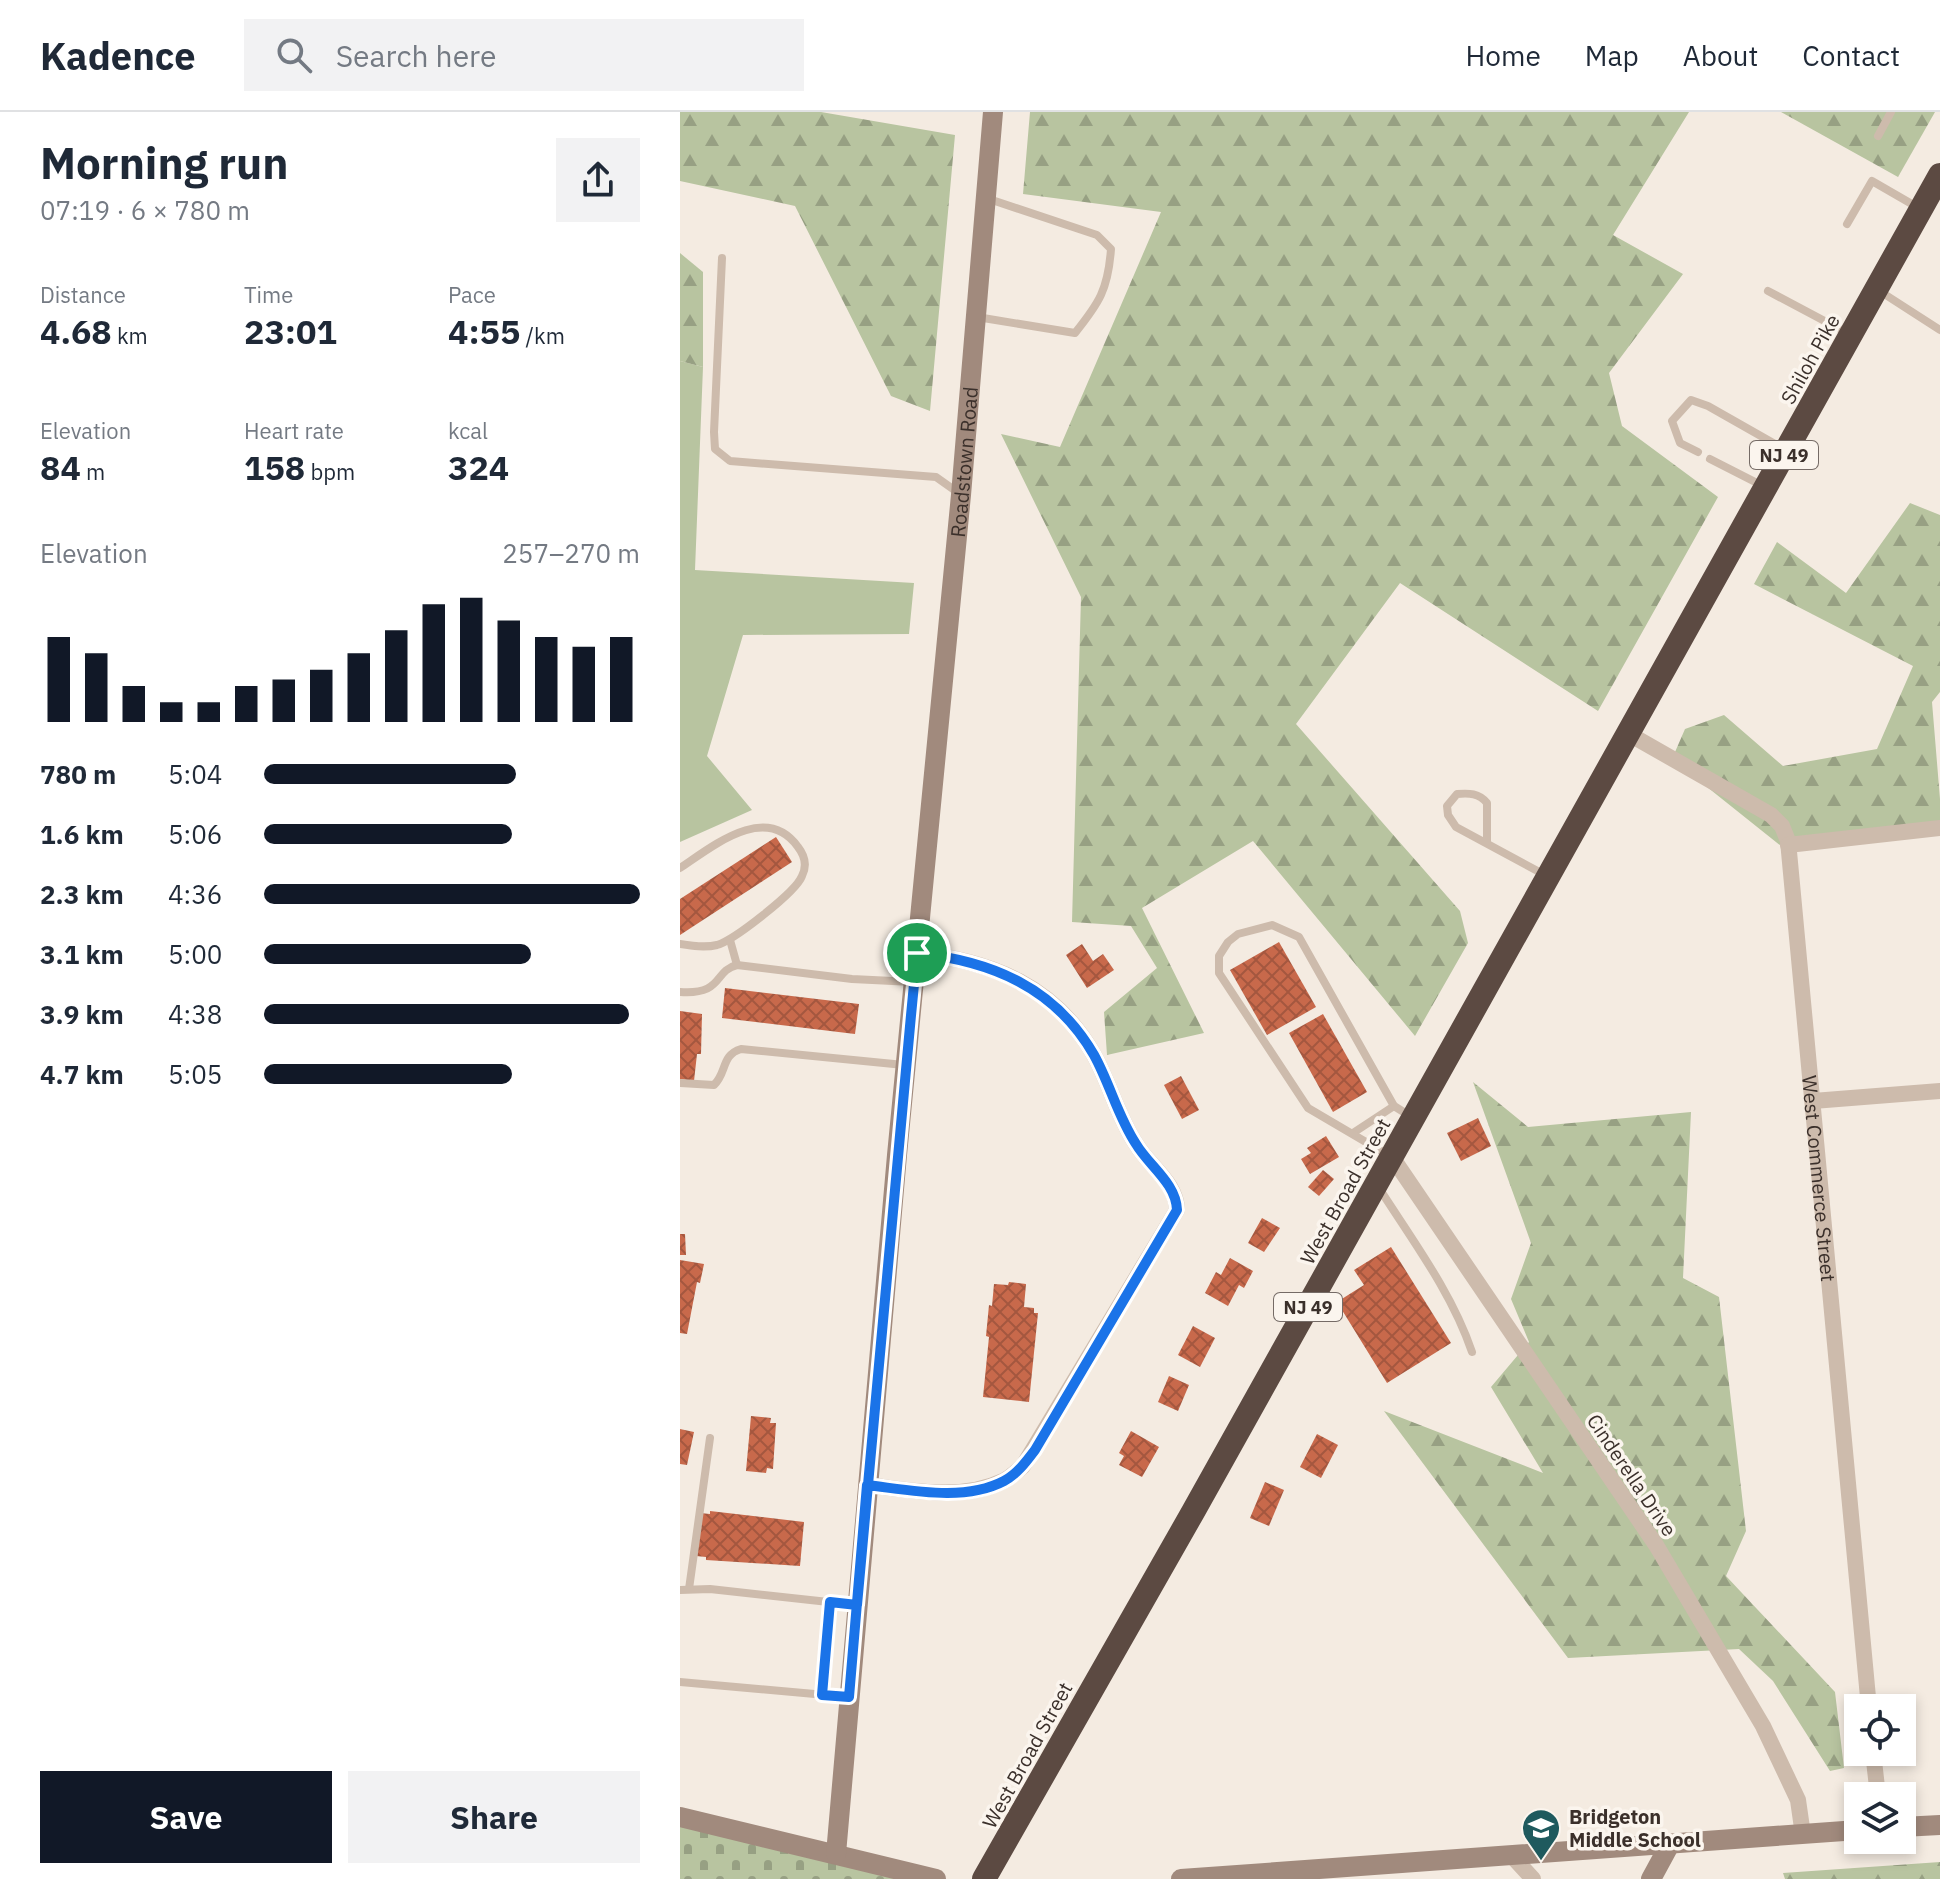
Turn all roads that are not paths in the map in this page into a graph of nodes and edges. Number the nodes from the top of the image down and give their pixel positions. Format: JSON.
{"nodes":[{"id":1,"x":993,"y":112,"type":"edge"},
{"id":2,"x":1891,"y":112,"type":"edge"},
{"id":3,"x":1878,"y":136,"type":"dead end"},
{"id":4,"x":1940,"y":175,"type":"edge"},
{"id":5,"x":985,"y":198,"type":"junction"},
{"id":6,"x":1921,"y":209,"type":"junction"},
{"id":7,"x":1847,"y":224,"type":"dead end"},
{"id":8,"x":722,"y":258,"type":"dead end"},
{"id":9,"x":1877,"y":290,"type":"junction"},
{"id":10,"x":1768,"y":291,"type":"dead end"},
{"id":11,"x":976,"y":317,"type":"junction"},
{"id":12,"x":1940,"y":330,"type":"edge"},
{"id":13,"x":1851,"y":336,"type":"junction"},
{"id":14,"x":1787,"y":451,"type":"junction"},
{"id":15,"x":1698,"y":452,"type":"dead end"},
{"id":16,"x":1710,"y":459,"type":"dead end"},
{"id":17,"x":1766,"y":487,"type":"junction"},
{"id":18,"x":961,"y":495,"type":"junction"},
{"id":19,"x":1629,"y":734,"type":"junction"},
{"id":20,"x":1940,"y":828,"type":"edge"},
{"id":21,"x":1487,"y":842,"type":"junction"},
{"id":22,"x":1788,"y":845,"type":"junction"},
{"id":23,"x":680,"y":868,"type":"edge"},
{"id":24,"x":1549,"y":877,"type":"junction"},
{"id":25,"x":730,"y":940,"type":"junction"},
{"id":26,"x":680,"y":944,"type":"edge"},
{"id":27,"x":917,"y":953,"type":"junction"},
{"id":28,"x":737,"y":965,"type":"junction"},
{"id":29,"x":914,"y":982,"type":"junction"},
{"id":30,"x":680,"y":992,"type":"edge"},
{"id":31,"x":906,"y":1065,"type":"junction"},
{"id":32,"x":680,"y":1083,"type":"edge"},
{"id":33,"x":1940,"y":1091,"type":"edge"},
{"id":34,"x":1813,"y":1101,"type":"junction"},
{"id":35,"x":1404,"y":1112,"type":"junction"},
{"id":36,"x":1353,"y":1133,"type":"junction"},
{"id":37,"x":1392,"y":1157,"type":"junction"},
{"id":38,"x":1377,"y":1184,"type":"junction"},
{"id":39,"x":1472,"y":1352,"type":"dead end"},
{"id":40,"x":710,"y":1438,"type":"dead end"},
{"id":41,"x":867,"y":1485,"type":"junction"},
{"id":42,"x":685,"y":1590,"type":"edge"},
{"id":43,"x":830,"y":1602,"type":"junction"},
{"id":44,"x":857,"y":1605,"type":"junction"},
{"id":45,"x":680,"y":1682,"type":"edge"},
{"id":46,"x":1868,"y":1694,"type":"edge"},
{"id":47,"x":822,"y":1695,"type":"junction"},
{"id":48,"x":849,"y":1697,"type":"junction"},
{"id":49,"x":680,"y":1817,"type":"edge"},
{"id":50,"x":1940,"y":1825,"type":"edge"},
{"id":51,"x":1916,"y":1826,"type":"edge"},
{"id":52,"x":1844,"y":1831,"type":"edge"},
{"id":53,"x":1803,"y":1835,"type":"junction"},
{"id":54,"x":1670,"y":1844,"type":"junction"},
{"id":55,"x":836,"y":1854,"type":"junction"},
{"id":56,"x":1512,"y":1856,"type":"junction"},
{"id":57,"x":1387,"y":1872,"type":"edge"},
{"id":58,"x":1285,"y":1875,"type":"edge"},
{"id":59,"x":936,"y":1879,"type":"edge"},
{"id":60,"x":984,"y":1879,"type":"edge"},
{"id":61,"x":1181,"y":1879,"type":"edge"},
{"id":62,"x":1533,"y":1879,"type":"edge"},
{"id":63,"x":1651,"y":1879,"type":"edge"}],
"edges":[{"from":1,"to":5,"type":"main road","name":"Roadstown Road"},
{"from":2,"to":3,"type":"lane"},
{"from":4,"to":6,"type":"highway","name":"Shiloh Pike","number":"NJ 49"},
{"from":5,"to":11,"type":"main road","name":"Roadstown Road"},
{"from":5,"to":11,"type":"lane"},
{"from":6,"to":7,"type":"lane"},
{"from":6,"to":9,"type":"highway","name":"Shiloh Pike","number":"NJ 49"},
{"from":8,"to":18,"type":"lane"},
{"from":9,"to":12,"type":"lane"},
{"from":9,"to":13,"type":"highway","name":"Shiloh Pike","number":"NJ 49"},
{"from":10,"to":13,"type":"lane"},
{"from":11,"to":18,"type":"main road","name":"Roadstown Road"},
{"from":13,"to":14,"type":"highway","name":"Shiloh Pike","number":"NJ 49"},
{"from":14,"to":15,"type":"lane"},
{"from":14,"to":17,"type":"highway","name":"Shiloh Pike","number":"NJ 49"},
{"from":16,"to":17,"type":"lane"},
{"from":17,"to":19,"type":"highway","name":"Shiloh Pike","number":"NJ 49"},
{"from":18,"to":27,"type":"main road","name":"Roadstown Road"},
{"from":19,"to":22,"type":"street","name":"West Commerce Street"},
{"from":19,"to":24,"type":"highway","name":"West Broad Street","number":"NJ 49"},
{"from":20,"to":22,"type":"street"},
{"from":21,"to":21,"type":"lane"},
{"from":21,"to":24,"type":"lane"},
{"from":22,"to":34,"type":"street","name":"West Commerce Street"},
{"from":23,"to":25,"type":"lane"},
{"from":24,"to":35,"type":"highway","name":"West Broad Street","number":"NJ 49"},
{"from":25,"to":26,"type":"lane"},
{"from":25,"to":28,"type":"lane"},
{"from":27,"to":29,"type":"main road","name":"Roadstown Road"},
{"from":27,"to":41,"type":"street"},
{"from":28,"to":29,"type":"lane"},
{"from":28,"to":30,"type":"lane"},
{"from":29,"to":31,"type":"main road","name":"Roadstown Road"},
{"from":31,"to":32,"type":"lane"},
{"from":31,"to":41,"type":"main road","name":"Roadstown Road"},
{"from":33,"to":34,"type":"street"},
{"from":34,"to":46,"type":"street","name":"West Commerce Street"},
{"from":35,"to":36,"type":"lane"},
{"from":35,"to":36,"type":"lane"},
{"from":35,"to":37,"type":"highway","name":"West Broad Street","number":"NJ 49"},
{"from":36,"to":37,"type":"lane"},
{"from":37,"to":38,"type":"highway","name":"West Broad Street","number":"NJ 49"},
{"from":37,"to":53,"type":"street","name":"Cinderella Drive"},
{"from":38,"to":39,"type":"lane"},
{"from":38,"to":60,"type":"highway","name":"West Broad Street","number":"NJ 49"},
{"from":40,"to":42,"type":"lane"},
{"from":41,"to":44,"type":"main road","name":"Roadstown Road"},
{"from":42,"to":43,"type":"lane"},
{"from":43,"to":44,"type":"lane"},
{"from":43,"to":47,"type":"lane"},
{"from":44,"to":48,"type":"main road","name":"Roadstown Road"},
{"from":45,"to":47,"type":"lane"},
{"from":47,"to":48,"type":"lane"},
{"from":48,"to":55,"type":"main road","name":"Roadstown Road"},
{"from":49,"to":55,"type":"main road"},
{"from":50,"to":51,"type":"main road"},
{"from":52,"to":53,"type":"main road"},
{"from":53,"to":54,"type":"main road"},
{"from":54,"to":56,"type":"main road"},
{"from":54,"to":63,"type":"main road"},
{"from":55,"to":59,"type":"main road"},
{"from":56,"to":57,"type":"main road"},
{"from":56,"to":62,"type":"street"},
{"from":57,"to":58,"type":"main road"},
{"from":58,"to":61,"type":"main road"}]}
